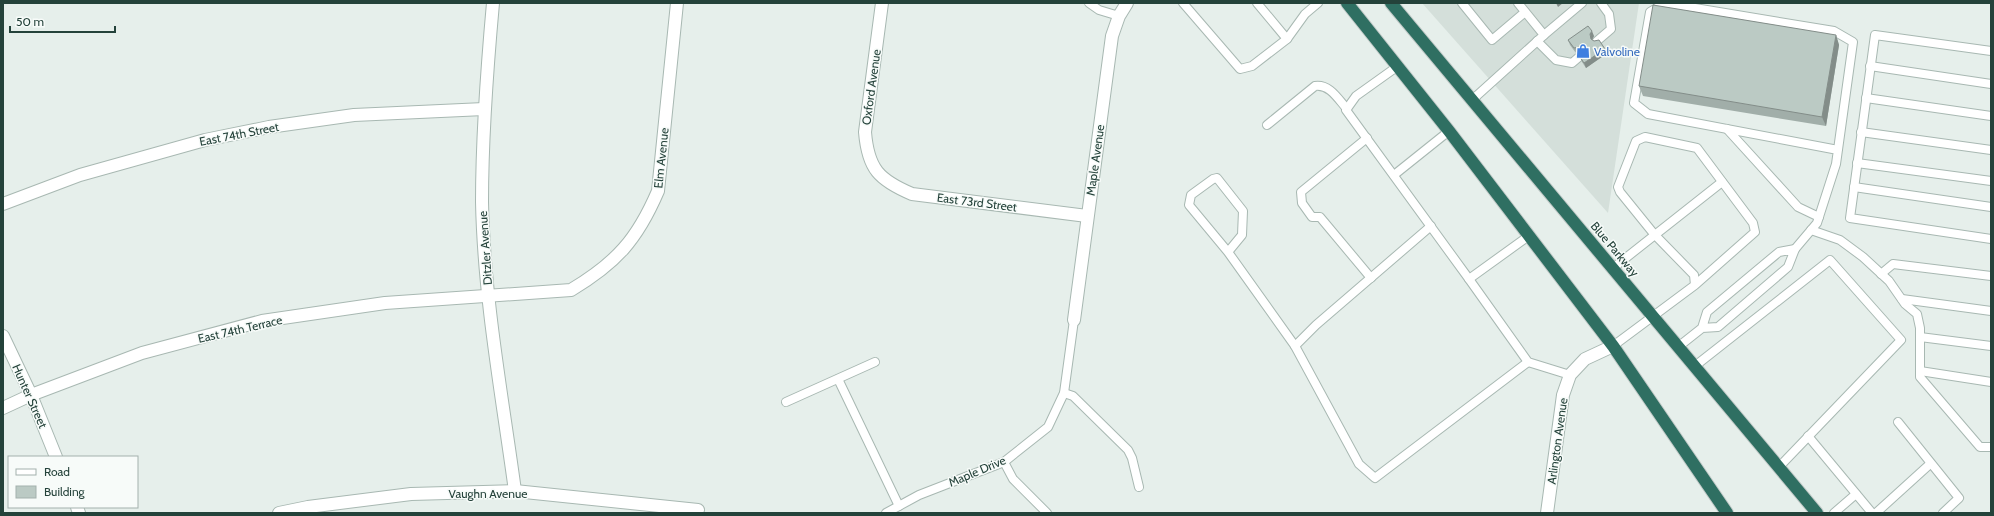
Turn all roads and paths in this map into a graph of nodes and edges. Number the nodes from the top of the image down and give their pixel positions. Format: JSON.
{"nodes":[{"id":1,"x":493,"y":3,"type":"edge"},
{"id":2,"x":677,"y":3,"type":"edge"},
{"id":3,"x":882,"y":3,"type":"edge"},
{"id":4,"x":1089,"y":3,"type":"edge"},
{"id":5,"x":1127,"y":3,"type":"edge"},
{"id":6,"x":1183,"y":3,"type":"edge"},
{"id":7,"x":1257,"y":3,"type":"edge"},
{"id":8,"x":1318,"y":3,"type":"edge"},
{"id":9,"x":1346,"y":3,"type":"edge"},
{"id":10,"x":1391,"y":3,"type":"edge"},
{"id":11,"x":1462,"y":3,"type":"edge"},
{"id":12,"x":1518,"y":3,"type":"edge"},
{"id":13,"x":1582,"y":3,"type":"edge"},
{"id":14,"x":1601,"y":3,"type":"edge"},
{"id":15,"x":1525,"y":12,"type":"junction"},
{"id":16,"x":1119,"y":16,"type":"junction"},
{"id":17,"x":1544,"y":35,"type":"junction"},
{"id":18,"x":1287,"y":39,"type":"junction"},
{"id":19,"x":1537,"y":41,"type":"junction"},
{"id":20,"x":1597,"y":41,"type":"edge"},
{"id":21,"x":1991,"y":51,"type":"edge"},
{"id":22,"x":1579,"y":58,"type":"edge"},
{"id":23,"x":1398,"y":66,"type":"junction"},
{"id":24,"x":1870,"y":66,"type":"junction"},
{"id":25,"x":1991,"y":84,"type":"edge"},
{"id":26,"x":1866,"y":98,"type":"junction"},
{"id":27,"x":1472,"y":100,"type":"junction"},
{"id":28,"x":484,"y":109,"type":"junction"},
{"id":29,"x":1346,"y":109,"type":"junction"},
{"id":30,"x":1991,"y":116,"type":"edge"},
{"id":31,"x":1266,"y":125,"type":"dead end"},
{"id":32,"x":1728,"y":129,"type":"junction"},
{"id":33,"x":1449,"y":131,"type":"junction"},
{"id":34,"x":1861,"y":132,"type":"junction"},
{"id":35,"x":1367,"y":138,"type":"junction"},
{"id":36,"x":1838,"y":150,"type":"junction"},
{"id":37,"x":1991,"y":150,"type":"edge"},
{"id":38,"x":1857,"y":163,"type":"junction"},
{"id":39,"x":876,"y":169,"type":"joint"},
{"id":40,"x":1394,"y":175,"type":"junction"},
{"id":41,"x":1991,"y":181,"type":"edge"},
{"id":42,"x":1722,"y":182,"type":"junction"},
{"id":43,"x":1854,"y":187,"type":"junction"},
{"id":44,"x":3,"y":204,"type":"edge"},
{"id":45,"x":1991,"y":207,"type":"edge"},
{"id":46,"x":1087,"y":216,"type":"junction"},
{"id":47,"x":1819,"y":217,"type":"junction"},
{"id":48,"x":1431,"y":226,"type":"junction"},
{"id":49,"x":1811,"y":230,"type":"junction"},
{"id":50,"x":1654,"y":234,"type":"junction"},
{"id":51,"x":1530,"y":235,"type":"junction"},
{"id":52,"x":1991,"y":238,"type":"edge"},
{"id":53,"x":1795,"y":249,"type":"junction"},
{"id":54,"x":1228,"y":252,"type":"junction"},
{"id":55,"x":1613,"y":268,"type":"junction"},
{"id":56,"x":1881,"y":274,"type":"junction"},
{"id":57,"x":1991,"y":276,"type":"edge"},
{"id":58,"x":1371,"y":278,"type":"junction"},
{"id":59,"x":1469,"y":279,"type":"junction"},
{"id":60,"x":1695,"y":285,"type":"junction"},
{"id":61,"x":488,"y":297,"type":"junction"},
{"id":62,"x":1902,"y":299,"type":"junction"},
{"id":63,"x":1991,"y":311,"type":"edge"},
{"id":64,"x":1653,"y":317,"type":"junction"},
{"id":65,"x":1074,"y":320,"type":"joint"},
{"id":66,"x":1702,"y":328,"type":"junction"},
{"id":67,"x":3,"y":336,"type":"edge"},
{"id":68,"x":1920,"y":337,"type":"junction"},
{"id":69,"x":1295,"y":346,"type":"junction"},
{"id":70,"x":1613,"y":346,"type":"junction"},
{"id":71,"x":1991,"y":346,"type":"edge"},
{"id":72,"x":1678,"y":347,"type":"junction"},
{"id":73,"x":875,"y":362,"type":"dead end"},
{"id":74,"x":1528,"y":362,"type":"junction"},
{"id":75,"x":1695,"y":366,"type":"junction"},
{"id":76,"x":1920,"y":371,"type":"junction"},
{"id":77,"x":1570,"y":375,"type":"junction"},
{"id":78,"x":838,"y":379,"type":"junction"},
{"id":79,"x":1991,"y":382,"type":"edge"},
{"id":80,"x":1064,"y":393,"type":"junction"},
{"id":81,"x":31,"y":395,"type":"junction"},
{"id":82,"x":786,"y":402,"type":"dead end"},
{"id":83,"x":3,"y":408,"type":"edge"},
{"id":84,"x":1898,"y":422,"type":"dead end"},
{"id":85,"x":1808,"y":436,"type":"junction"},
{"id":86,"x":1991,"y":447,"type":"edge"},
{"id":87,"x":56,"y":456,"type":"edge"},
{"id":88,"x":1004,"y":462,"type":"junction"},
{"id":89,"x":1930,"y":464,"type":"junction"},
{"id":90,"x":1779,"y":467,"type":"junction"},
{"id":91,"x":1139,"y":486,"type":"dead end"},
{"id":92,"x":515,"y":491,"type":"junction"},
{"id":93,"x":1856,"y":494,"type":"junction"},
{"id":94,"x":899,"y":506,"type":"junction"},
{"id":95,"x":698,"y":510,"type":"dead end"},
{"id":96,"x":279,"y":513,"type":"edge"},
{"id":97,"x":886,"y":513,"type":"edge"},
{"id":98,"x":1047,"y":513,"type":"edge"},
{"id":99,"x":1547,"y":513,"type":"edge"},
{"id":100,"x":1727,"y":513,"type":"edge"},
{"id":101,"x":1817,"y":513,"type":"edge"},
{"id":102,"x":1834,"y":513,"type":"edge"},
{"id":103,"x":1872,"y":513,"type":"edge"},
{"id":104,"x":1876,"y":513,"type":"edge"},
{"id":105,"x":1943,"y":513,"type":"edge"}],
"edges":[{"from":1,"to":28,"type":"street","name":"Ditzler Avenue"},
{"from":2,"to":61,"type":"street","name":"Elm Avenue"},
{"from":3,"to":39,"type":"street","name":"Oxford Avenue"},
{"from":4,"to":16,"type":"lane"},
{"from":5,"to":16,"type":"street","name":"Maple Avenue"},
{"from":6,"to":18,"type":"lane"},
{"from":7,"to":18,"type":"lane"},
{"from":8,"to":18,"type":"lane"},
{"from":9,"to":23,"type":"highway"},
{"from":10,"to":27,"type":"highway","name":"Blue Parkway"},
{"from":11,"to":15,"type":"lane"},
{"from":12,"to":15,"type":"lane"},
{"from":13,"to":17,"type":"lane"},
{"from":14,"to":20,"type":"lane"},
{"from":15,"to":17,"type":"lane"},
{"from":16,"to":46,"type":"street","name":"Maple Avenue"},
{"from":17,"to":19,"type":"lane"},
{"from":19,"to":22,"type":"lane"},
{"from":19,"to":27,"type":"lane"},
{"from":21,"to":24,"type":"lane"},
{"from":23,"to":29,"type":"lane"},
{"from":23,"to":33,"type":"highway"},
{"from":24,"to":25,"type":"lane"},
{"from":24,"to":26,"type":"lane"},
{"from":26,"to":30,"type":"lane"},
{"from":26,"to":34,"type":"lane"},
{"from":27,"to":55,"type":"highway","name":"Blue Parkway"},
{"from":28,"to":44,"type":"street","name":"East 74th Street"},
{"from":28,"to":61,"type":"street","name":"Ditzler Avenue"},
{"from":29,"to":31,"type":"lane"},
{"from":29,"to":35,"type":"lane"},
{"from":32,"to":36,"type":"lane"},
{"from":32,"to":36,"type":"lane"},
{"from":32,"to":47,"type":"lane"},
{"from":33,"to":40,"type":"lane"},
{"from":33,"to":51,"type":"highway"},
{"from":34,"to":37,"type":"lane"},
{"from":34,"to":38,"type":"lane"},
{"from":35,"to":40,"type":"lane"},
{"from":35,"to":58,"type":"lane"},
{"from":36,"to":47,"type":"lane"},
{"from":38,"to":41,"type":"lane"},
{"from":38,"to":43,"type":"lane"},
{"from":39,"to":46,"type":"street","name":"East 73rd Street"},
{"from":40,"to":48,"type":"lane"},
{"from":42,"to":50,"type":"lane"},
{"from":42,"to":50,"type":"lane"},
{"from":42,"to":60,"type":"lane"},
{"from":43,"to":45,"type":"lane"},
{"from":43,"to":52,"type":"lane"},
{"from":46,"to":65,"type":"street","name":"Maple Avenue"},
{"from":47,"to":49,"type":"lane"},
{"from":48,"to":58,"type":"lane"},
{"from":48,"to":59,"type":"lane"},
{"from":49,"to":53,"type":"lane"},
{"from":49,"to":56,"type":"lane"},
{"from":50,"to":55,"type":"lane"},
{"from":50,"to":60,"type":"lane"},
{"from":51,"to":59,"type":"lane"},
{"from":51,"to":70,"type":"highway"},
{"from":53,"to":66,"type":"lane"},
{"from":53,"to":66,"type":"lane"},
{"from":54,"to":54,"type":"lane"},
{"from":54,"to":69,"type":"lane"},
{"from":55,"to":64,"type":"highway","name":"Blue Parkway"},
{"from":56,"to":57,"type":"lane"},
{"from":56,"to":62,"type":"lane"},
{"from":58,"to":69,"type":"lane"},
{"from":59,"to":74,"type":"lane"},
{"from":60,"to":64,"type":"lane"},
{"from":61,"to":81,"type":"street","name":"East 74th Terrace"},
{"from":61,"to":92,"type":"street","name":"Ditzler Avenue"},
{"from":62,"to":63,"type":"lane"},
{"from":62,"to":68,"type":"lane"},
{"from":64,"to":70,"type":"lane"},
{"from":64,"to":72,"type":"highway","name":"Blue Parkway"},
{"from":65,"to":80,"type":"lane","name":"Maple Drive"},
{"from":66,"to":72,"type":"lane"},
{"from":67,"to":81,"type":"street","name":"Hunter Street"},
{"from":68,"to":71,"type":"lane"},
{"from":68,"to":76,"type":"lane"},
{"from":69,"to":74,"type":"lane"},
{"from":70,"to":77,"type":"street","name":"Arlington Avenue"},
{"from":70,"to":100,"type":"highway"},
{"from":72,"to":75,"type":"highway","name":"Blue Parkway"},
{"from":73,"to":78,"type":"lane"},
{"from":74,"to":77,"type":"lane"},
{"from":75,"to":85,"type":"lane"},
{"from":75,"to":90,"type":"highway","name":"Blue Parkway"},
{"from":76,"to":79,"type":"lane"},
{"from":76,"to":86,"type":"lane"},
{"from":77,"to":99,"type":"street","name":"Arlington Avenue"},
{"from":78,"to":82,"type":"lane"},
{"from":78,"to":94,"type":"lane"},
{"from":80,"to":88,"type":"lane","name":"Maple Drive"},
{"from":80,"to":91,"type":"lane"},
{"from":81,"to":83,"type":"street","name":"East 74th Terrace"},
{"from":81,"to":87,"type":"street","name":"Hunter Street"},
{"from":84,"to":89,"type":"lane"},
{"from":85,"to":90,"type":"lane"},
{"from":85,"to":93,"type":"lane"},
{"from":88,"to":94,"type":"lane","name":"Maple Drive"},
{"from":88,"to":98,"type":"lane"},
{"from":89,"to":104,"type":"lane"},
{"from":89,"to":105,"type":"lane"},
{"from":90,"to":101,"type":"highway","name":"Blue Parkway"},
{"from":92,"to":95,"type":"street","name":"Vaughn Avenue"},
{"from":92,"to":96,"type":"street","name":"Vaughn Avenue"},
{"from":93,"to":102,"type":"lane"},
{"from":93,"to":103,"type":"lane"},
{"from":94,"to":97,"type":"lane","name":"Maple Drive"}]}
